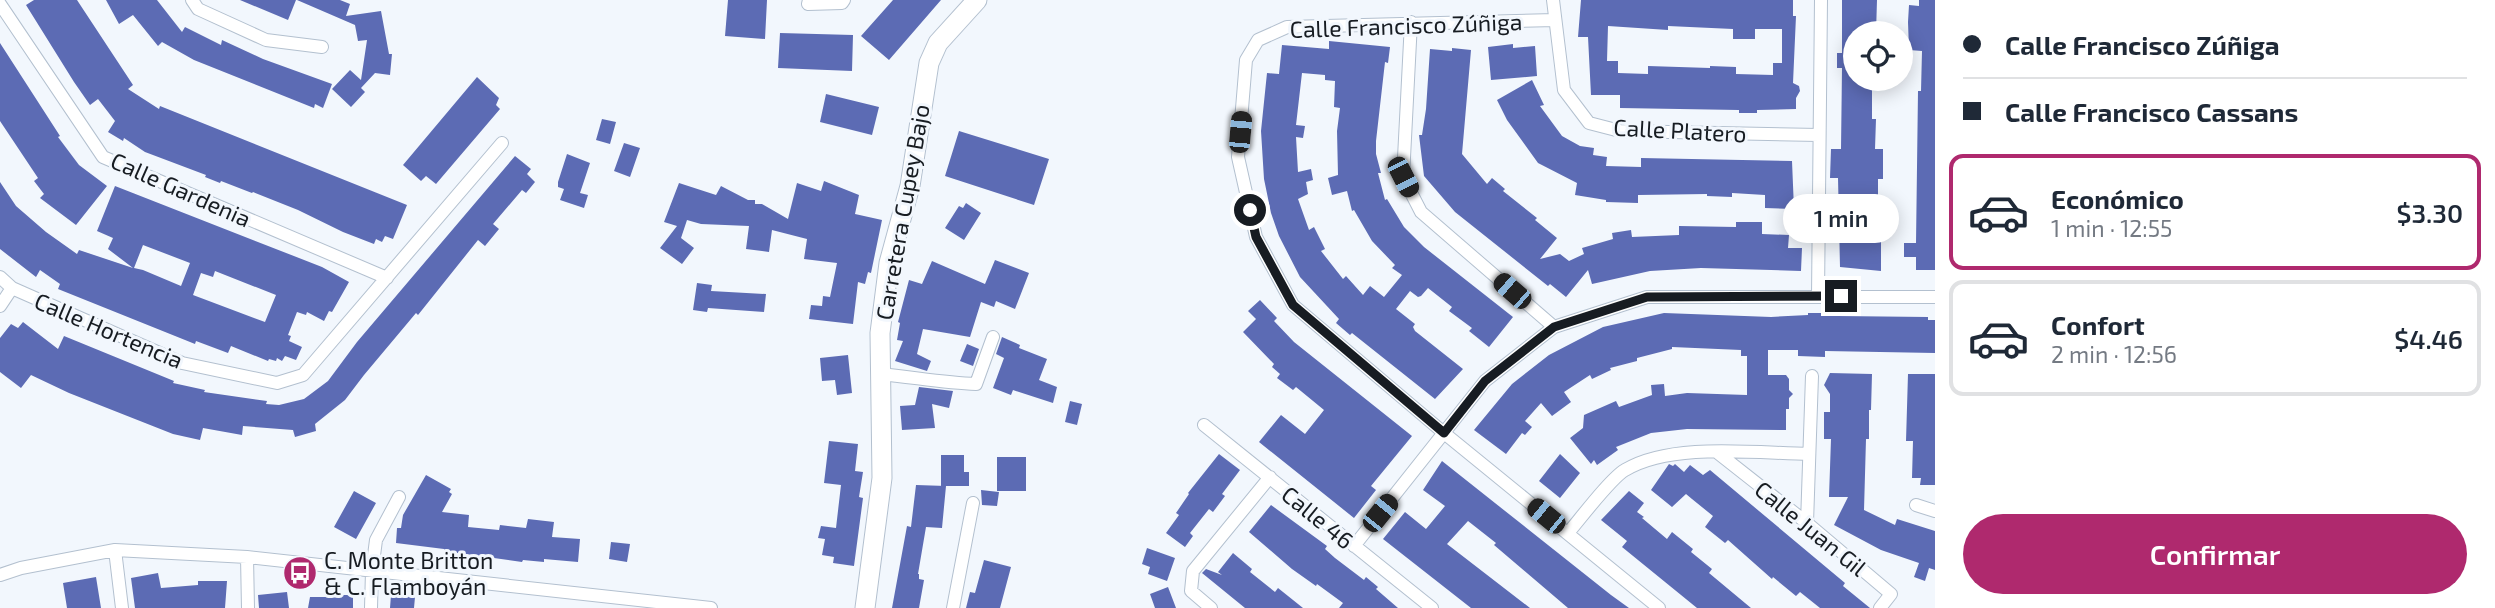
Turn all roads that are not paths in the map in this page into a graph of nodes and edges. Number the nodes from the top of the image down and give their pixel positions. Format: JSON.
{"nodes":[{"id":1,"x":192,"y":0,"type":"edge"},
{"id":2,"x":808,"y":0,"type":"edge"},
{"id":3,"x":844,"y":0,"type":"edge"},
{"id":4,"x":977,"y":0,"type":"edge"},
{"id":5,"x":1553,"y":0,"type":"edge"},
{"id":6,"x":1821,"y":0,"type":"edge"},
{"id":7,"x":0,"y":4,"type":"edge"},
{"id":8,"x":1555,"y":20,"type":"junction"},
{"id":9,"x":1411,"y":22,"type":"junction"},
{"id":10,"x":322,"y":47,"type":"dead end"},
{"id":11,"x":1819,"y":135,"type":"junction"},
{"id":12,"x":502,"y":143,"type":"dead end"},
{"id":13,"x":0,"y":277,"type":"edge"},
{"id":14,"x":387,"y":278,"type":"junction"},
{"id":15,"x":12,"y":288,"type":"junction"},
{"id":16,"x":1818,"y":296,"type":"junction"},
{"id":17,"x":1935,"y":297,"type":"edge"},
{"id":18,"x":0,"y":306,"type":"edge"},
{"id":19,"x":1554,"y":327,"type":"junction"},
{"id":20,"x":993,"y":337,"type":"dead end"},
{"id":21,"x":880,"y":374,"type":"junction"},
{"id":22,"x":1812,"y":376,"type":"dead end"},
{"id":23,"x":1204,"y":425,"type":"dead end"},
{"id":24,"x":1444,"y":433,"type":"junction"},
{"id":25,"x":1718,"y":452,"type":"junction"},
{"id":26,"x":1809,"y":454,"type":"junction"},
{"id":27,"x":1270,"y":477,"type":"junction"},
{"id":28,"x":399,"y":497,"type":"dead end"},
{"id":29,"x":972,"y":503,"type":"dead end"},
{"id":30,"x":1916,"y":505,"type":"dead end"},
{"id":31,"x":1935,"y":511,"type":"edge"},
{"id":32,"x":1807,"y":523,"type":"junction"},
{"id":33,"x":1568,"y":533,"type":"junction"},
{"id":34,"x":1354,"y":546,"type":"junction"},
{"id":35,"x":115,"y":550,"type":"junction"},
{"id":36,"x":247,"y":557,"type":"junction"},
{"id":37,"x":372,"y":571,"type":"junction"},
{"id":38,"x":0,"y":575,"type":"edge"},
{"id":39,"x":631,"y":604,"type":"edge"},
{"id":40,"x":122,"y":608,"type":"edge"},
{"id":41,"x":248,"y":608,"type":"edge"},
{"id":42,"x":370,"y":608,"type":"edge"},
{"id":43,"x":711,"y":608,"type":"edge"},
{"id":44,"x":865,"y":608,"type":"edge"},
{"id":45,"x":953,"y":608,"type":"edge"},
{"id":46,"x":1211,"y":608,"type":"edge"},
{"id":47,"x":1432,"y":608,"type":"edge"},
{"id":48,"x":1659,"y":608,"type":"edge"},
{"id":49,"x":1880,"y":608,"type":"edge"}],
"edges":[{"from":1,"to":10,"type":"street"},
{"from":2,"to":3,"type":"street"},
{"from":4,"to":21,"type":"street","name":"Carretera Cupey Bajo"},
{"from":5,"to":8,"type":"street","name":"Calle Platero"},
{"from":6,"to":11,"type":"street"},
{"from":7,"to":14,"type":"street","name":"Calle Gardenia"},
{"from":8,"to":9,"type":"street","name":"Calle Francisco Zúñiga"},
{"from":8,"to":11,"type":"street","name":"Calle Platero"},
{"from":9,"to":19,"type":"street"},
{"from":9,"to":24,"type":"street","name":"Calle Francisco Zúñiga"},
{"from":11,"to":16,"type":"street"},
{"from":12,"to":14,"type":"street","name":"Calle Hortencia"},
{"from":13,"to":15,"type":"street","name":"Calle Hortencia"},
{"from":14,"to":15,"type":"street","name":"Calle Hortencia"},
{"from":15,"to":18,"type":"street"},
{"from":16,"to":17,"type":"street"},
{"from":16,"to":19,"type":"street"},
{"from":19,"to":24,"type":"street"},
{"from":20,"to":21,"type":"street"},
{"from":21,"to":44,"type":"street","name":"Carretera Cupey Bajo"},
{"from":22,"to":26,"type":"street"},
{"from":23,"to":27,"type":"street","name":"Calle 46"},
{"from":24,"to":33,"type":"street","name":"Calle Francisco Zúñiga"},
{"from":24,"to":34,"type":"street"},
{"from":25,"to":26,"type":"street"},
{"from":25,"to":32,"type":"street","name":"Calle Juan Gil"},
{"from":25,"to":33,"type":"street"},
{"from":26,"to":32,"type":"street"},
{"from":27,"to":34,"type":"street","name":"Calle 46"},
{"from":27,"to":46,"type":"street"},
{"from":28,"to":37,"type":"street"},
{"from":29,"to":45,"type":"street"},
{"from":30,"to":31,"type":"street"},
{"from":32,"to":49,"type":"street","name":"Calle Juan Gil"},
{"from":33,"to":48,"type":"street","name":"Calle Francisco Zúñiga"},
{"from":34,"to":47,"type":"street","name":"Calle 46"},
{"from":35,"to":36,"type":"street"},
{"from":35,"to":38,"type":"street"},
{"from":35,"to":40,"type":"street"},
{"from":36,"to":37,"type":"street"},
{"from":36,"to":41,"type":"street"},
{"from":37,"to":39,"type":"street"},
{"from":37,"to":42,"type":"street"},
{"from":39,"to":43,"type":"street"}]}
